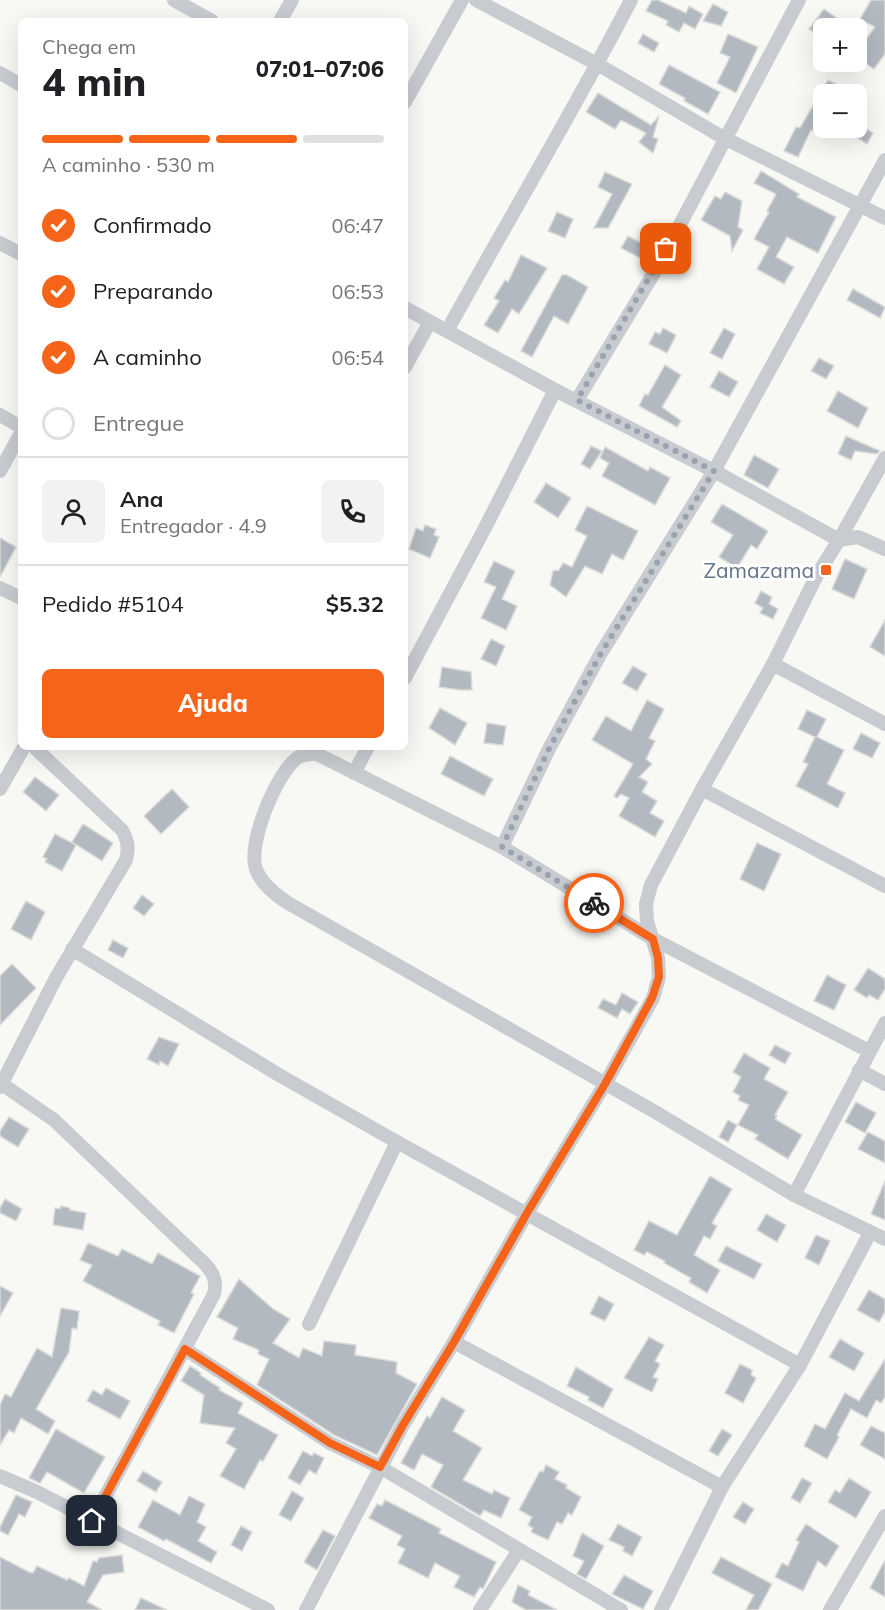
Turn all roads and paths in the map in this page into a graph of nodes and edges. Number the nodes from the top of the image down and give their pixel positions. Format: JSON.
{"nodes":[{"id":1,"x":174,"y":0,"type":"edge"},
{"id":2,"x":292,"y":0,"type":"edge"},
{"id":3,"x":462,"y":0,"type":"edge"},
{"id":4,"x":476,"y":0,"type":"edge"},
{"id":5,"x":631,"y":0,"type":"edge"},
{"id":6,"x":799,"y":0,"type":"edge"},
{"id":7,"x":207,"y":18,"type":"edge"},
{"id":8,"x":282,"y":18,"type":"edge"},
{"id":9,"x":597,"y":64,"type":"junction"},
{"id":10,"x":0,"y":73,"type":"edge"},
{"id":11,"x":18,"y":83,"type":"edge"},
{"id":12,"x":408,"y":97,"type":"edge"},
{"id":13,"x":724,"y":138,"type":"junction"},
{"id":14,"x":885,"y":159,"type":"edge"},
{"id":15,"x":860,"y":206,"type":"junction"},
{"id":16,"x":885,"y":218,"type":"edge"},
{"id":17,"x":0,"y":243,"type":"edge"},
{"id":18,"x":18,"y":252,"type":"edge"},
{"id":19,"x":408,"y":310,"type":"edge"},
{"id":20,"x":430,"y":322,"type":"junction"},
{"id":21,"x":447,"y":331,"type":"junction"},
{"id":22,"x":408,"y":362,"type":"edge"},
{"id":23,"x":555,"y":390,"type":"junction"},
{"id":24,"x":577,"y":400,"type":"junction"},
{"id":25,"x":0,"y":415,"type":"edge"},
{"id":26,"x":18,"y":425,"type":"edge"},
{"id":27,"x":18,"y":438,"type":"edge"},
{"id":28,"x":885,"y":458,"type":"edge"},
{"id":29,"x":0,"y":471,"type":"edge"},
{"id":30,"x":714,"y":471,"type":"junction"},
{"id":31,"x":839,"y":540,"type":"junction"},
{"id":32,"x":885,"y":549,"type":"edge"},
{"id":33,"x":0,"y":588,"type":"edge"},
{"id":34,"x":18,"y":597,"type":"edge"},
{"id":35,"x":772,"y":664,"type":"junction"},
{"id":36,"x":408,"y":672,"type":"edge"},
{"id":37,"x":885,"y":724,"type":"edge"},
{"id":38,"x":22,"y":750,"type":"edge"},
{"id":39,"x":37,"y":750,"type":"edge"},
{"id":40,"x":366,"y":750,"type":"edge"},
{"id":41,"x":295,"y":752,"type":"edge"},
{"id":42,"x":354,"y":773,"type":"junction"},
{"id":43,"x":0,"y":789,"type":"edge"},
{"id":44,"x":702,"y":789,"type":"junction"},
{"id":45,"x":502,"y":847,"type":"junction"},
{"id":46,"x":885,"y":886,"type":"edge"},
{"id":47,"x":653,"y":939,"type":"junction"},
{"id":48,"x":72,"y":949,"type":"junction"},
{"id":49,"x":885,"y":1023,"type":"edge"},
{"id":50,"x":869,"y":1051,"type":"junction"},
{"id":51,"x":859,"y":1070,"type":"junction"},
{"id":52,"x":885,"y":1083,"type":"edge"},
{"id":53,"x":605,"y":1084,"type":"junction"},
{"id":54,"x":1,"y":1086,"type":"edge"},
{"id":55,"x":397,"y":1142,"type":"junction"},
{"id":56,"x":794,"y":1195,"type":"junction"},
{"id":57,"x":527,"y":1213,"type":"junction"},
{"id":58,"x":870,"y":1233,"type":"junction"},
{"id":59,"x":885,"y":1239,"type":"edge"},
{"id":60,"x":309,"y":1324,"type":"dead end"},
{"id":61,"x":454,"y":1342,"type":"junction"},
{"id":62,"x":185,"y":1349,"type":"junction"},
{"id":63,"x":800,"y":1365,"type":"junction"},
{"id":64,"x":380,"y":1467,"type":"junction"},
{"id":65,"x":0,"y":1476,"type":"edge"},
{"id":66,"x":722,"y":1487,"type":"junction"},
{"id":67,"x":885,"y":1516,"type":"edge"},
{"id":68,"x":92,"y":1521,"type":"junction"},
{"id":69,"x":519,"y":1550,"type":"junction"},
{"id":70,"x":268,"y":1610,"type":"edge"},
{"id":71,"x":306,"y":1610,"type":"edge"},
{"id":72,"x":480,"y":1610,"type":"edge"},
{"id":73,"x":621,"y":1610,"type":"edge"},
{"id":74,"x":661,"y":1610,"type":"edge"},
{"id":75,"x":830,"y":1610,"type":"edge"}],
"edges":[{"from":1,"to":7,"type":"street"},
{"from":2,"to":8,"type":"street"},
{"from":3,"to":12,"type":"street"},
{"from":4,"to":9,"type":"street"},
{"from":5,"to":9,"type":"street"},
{"from":6,"to":13,"type":"street"},
{"from":9,"to":13,"type":"street"},
{"from":9,"to":21,"type":"street"},
{"from":10,"to":11,"type":"street"},
{"from":13,"to":15,"type":"street"},
{"from":13,"to":24,"type":"street"},
{"from":14,"to":15,"type":"street"},
{"from":15,"to":16,"type":"street"},
{"from":15,"to":30,"type":"street"},
{"from":17,"to":18,"type":"street"},
{"from":19,"to":20,"type":"street"},
{"from":20,"to":21,"type":"street"},
{"from":20,"to":22,"type":"street"},
{"from":21,"to":23,"type":"street"},
{"from":23,"to":24,"type":"street"},
{"from":23,"to":36,"type":"street"},
{"from":24,"to":30,"type":"street"},
{"from":25,"to":26,"type":"street"},
{"from":27,"to":29,"type":"street"},
{"from":28,"to":31,"type":"street"},
{"from":30,"to":31,"type":"street"},
{"from":30,"to":45,"type":"street"},
{"from":31,"to":32,"type":"street"},
{"from":31,"to":35,"type":"street"},
{"from":33,"to":34,"type":"street"},
{"from":35,"to":37,"type":"street"},
{"from":35,"to":44,"type":"street"},
{"from":38,"to":43,"type":"street"},
{"from":39,"to":48,"type":"street"},
{"from":40,"to":42,"type":"street"},
{"from":41,"to":42,"type":"street"},
{"from":41,"to":53,"type":"street"},
{"from":42,"to":45,"type":"street"},
{"from":44,"to":46,"type":"street"},
{"from":44,"to":47,"type":"street"},
{"from":45,"to":47,"type":"street"},
{"from":47,"to":50,"type":"street"},
{"from":47,"to":53,"type":"street"},
{"from":48,"to":54,"type":"street"},
{"from":48,"to":55,"type":"street"},
{"from":49,"to":50,"type":"street"},
{"from":50,"to":51,"type":"street"},
{"from":51,"to":52,"type":"street"},
{"from":51,"to":56,"type":"street"},
{"from":53,"to":56,"type":"street"},
{"from":53,"to":57,"type":"street"},
{"from":54,"to":62,"type":"street"},
{"from":55,"to":57,"type":"street"},
{"from":55,"to":60,"type":"street"},
{"from":56,"to":58,"type":"street"},
{"from":57,"to":61,"type":"street"},
{"from":57,"to":63,"type":"street"},
{"from":58,"to":59,"type":"street"},
{"from":58,"to":63,"type":"street"},
{"from":61,"to":64,"type":"street"},
{"from":61,"to":66,"type":"street"},
{"from":62,"to":64,"type":"street"},
{"from":62,"to":68,"type":"street"},
{"from":63,"to":66,"type":"street"},
{"from":64,"to":69,"type":"street"},
{"from":64,"to":71,"type":"street"},
{"from":65,"to":68,"type":"street"},
{"from":66,"to":74,"type":"street"},
{"from":67,"to":75,"type":"street"},
{"from":68,"to":70,"type":"street"},
{"from":69,"to":72,"type":"street"},
{"from":69,"to":73,"type":"street"}]}
